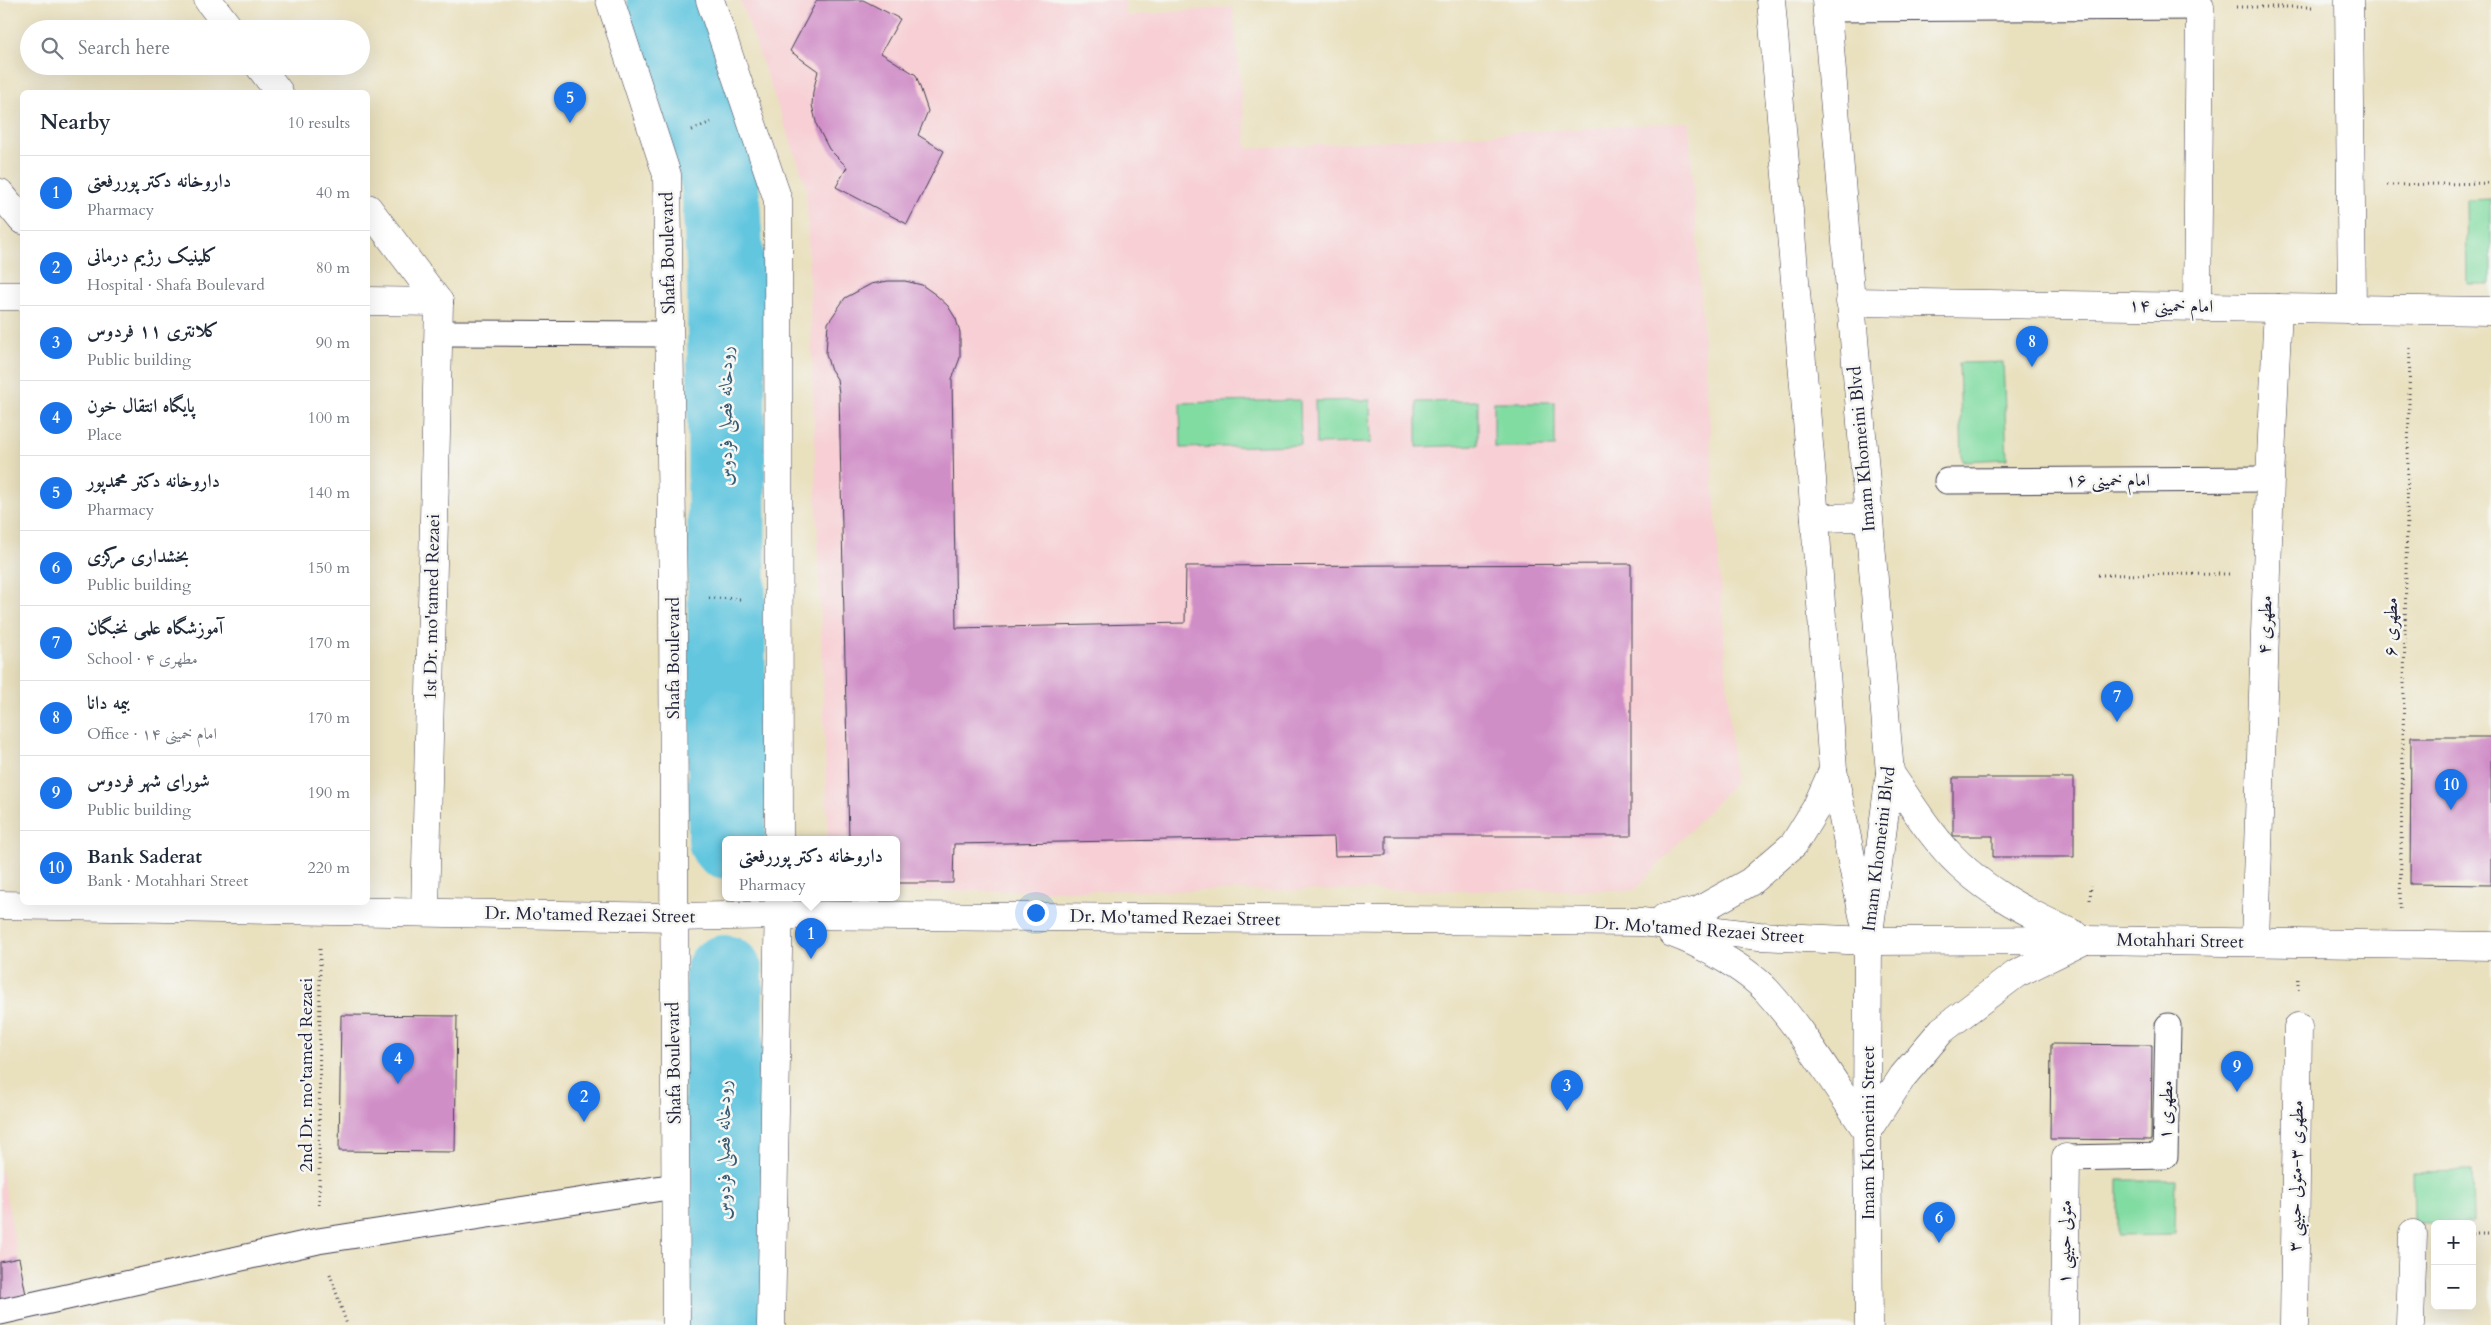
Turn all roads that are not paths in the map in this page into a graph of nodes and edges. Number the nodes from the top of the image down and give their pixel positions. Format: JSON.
{"nodes":[{"id":1,"x":208,"y":0,"type":"edge"},
{"id":2,"x":610,"y":0,"type":"edge"},
{"id":3,"x":710,"y":0,"type":"edge"},
{"id":4,"x":1771,"y":0,"type":"edge"},
{"id":5,"x":2349,"y":3,"type":"edge"},
{"id":6,"x":1826,"y":5,"type":"edge"},
{"id":7,"x":2200,"y":8,"type":"joint"},
{"id":8,"x":223,"y":20,"type":"edge"},
{"id":9,"x":265,"y":75,"type":"edge"},
{"id":10,"x":277,"y":90,"type":"edge"},
{"id":11,"x":0,"y":193,"type":"edge"},
{"id":12,"x":370,"y":211,"type":"edge"},
{"id":13,"x":20,"y":218,"type":"edge"},
{"id":14,"x":0,"y":296,"type":"edge"},
{"id":15,"x":20,"y":296,"type":"edge"},
{"id":16,"x":370,"y":301,"type":"edge"},
{"id":17,"x":439,"y":302,"type":"junction"},
{"id":18,"x":1850,"y":302,"type":"junction"},
{"id":19,"x":2197,"y":306,"type":"junction"},
{"id":20,"x":2278,"y":308,"type":"junction"},
{"id":21,"x":2352,"y":310,"type":"junction"},
{"id":22,"x":2491,"y":311,"type":"edge"},
{"id":23,"x":438,"y":333,"type":"junction"},
{"id":24,"x":669,"y":334,"type":"junction"},
{"id":25,"x":2270,"y":479,"type":"junction"},
{"id":26,"x":1947,"y":481,"type":"dead end"},
{"id":27,"x":1868,"y":517,"type":"junction"},
{"id":28,"x":1815,"y":518,"type":"junction"},
{"id":29,"x":1833,"y":770,"type":"junction"},
{"id":30,"x":1890,"y":773,"type":"junction"},
{"id":31,"x":779,"y":836,"type":"edge"},
{"id":32,"x":0,"y":905,"type":"edge"},
{"id":33,"x":85,"y":905,"type":"edge"},
{"id":34,"x":779,"y":906,"type":"edge"},
{"id":35,"x":425,"y":912,"type":"junction"},
{"id":36,"x":673,"y":916,"type":"junction"},
{"id":37,"x":1642,"y":922,"type":"junction"},
{"id":38,"x":2087,"y":940,"type":"junction"},
{"id":39,"x":1868,"y":941,"type":"junction"},
{"id":40,"x":2255,"y":941,"type":"junction"},
{"id":41,"x":2491,"y":946,"type":"edge"},
{"id":42,"x":2168,"y":1026,"type":"dead end"},
{"id":43,"x":2298,"y":1027,"type":"road end"},
{"id":44,"x":1867,"y":1131,"type":"junction"},
{"id":45,"x":2066,"y":1158,"type":"joint"},
{"id":46,"x":675,"y":1186,"type":"junction"},
{"id":47,"x":2413,"y":1234,"type":"dead end"},
{"id":48,"x":0,"y":1312,"type":"edge"},
{"id":49,"x":676,"y":1325,"type":"edge"},
{"id":50,"x":771,"y":1325,"type":"edge"},
{"id":51,"x":1870,"y":1325,"type":"edge"},
{"id":52,"x":2064,"y":1325,"type":"edge"},
{"id":53,"x":2294,"y":1325,"type":"edge"},
{"id":54,"x":2410,"y":1325,"type":"edge"}],
"edges":[{"from":1,"to":8,"type":"street"},
{"from":2,"to":24,"type":"street","name":"Shafa Boulevard"},
{"from":3,"to":31,"type":"street"},
{"from":4,"to":28,"type":"street","name":"Imam Khomeini Blvd"},
{"from":5,"to":21,"type":"street"},
{"from":6,"to":7,"type":"lane"},
{"from":6,"to":18,"type":"street","name":"Imam Khomeini Blvd"},
{"from":7,"to":19,"type":"street"},
{"from":9,"to":10,"type":"street"},
{"from":11,"to":13,"type":"street"},
{"from":12,"to":17,"type":"street"},
{"from":14,"to":15,"type":"street"},
{"from":16,"to":17,"type":"street"},
{"from":17,"to":23,"type":"street","name":"1st Dr. mo'tamed Rezaei"},
{"from":18,"to":19,"type":"street","name":"امام خمینی ۱۴"},
{"from":18,"to":27,"type":"street","name":"Imam Khomeini Blvd"},
{"from":19,"to":20,"type":"street","name":"امام خمینی ۱۴"},
{"from":20,"to":21,"type":"street","name":"امام خمینی ۱۴"},
{"from":20,"to":25,"type":"street","name":"مطهری ۴"},
{"from":21,"to":22,"type":"street","name":"امام خمینی ۱۴"},
{"from":23,"to":24,"type":"lane"},
{"from":23,"to":35,"type":"street","name":"1st Dr. mo'tamed Rezaei"},
{"from":24,"to":36,"type":"street","name":"Shafa Boulevard"},
{"from":25,"to":26,"type":"lane","name":"امام خمینی ۱۶"},
{"from":25,"to":40,"type":"street","name":"مطهری ۴"},
{"from":27,"to":28,"type":"street"},
{"from":27,"to":30,"type":"street","name":"Imam Khomeini Blvd"},
{"from":28,"to":29,"type":"street","name":"Imam Khomeini Blvd"},
{"from":29,"to":37,"type":"street"},
{"from":29,"to":39,"type":"street","name":"Imam Khomeini Blvd"},
{"from":30,"to":38,"type":"street"},
{"from":30,"to":39,"type":"street","name":"Imam Khomeini Blvd"},
{"from":32,"to":33,"type":"street","name":"Dr. Mo'tamed Rezaei Street"},
{"from":33,"to":35,"type":"street","name":"Dr. Mo'tamed Rezaei Street"},
{"from":34,"to":36,"type":"street","name":"Dr. Mo'tamed Rezaei Street"},
{"from":34,"to":37,"type":"street","name":"Dr. Mo'tamed Rezaei Street"},
{"from":34,"to":50,"type":"street"},
{"from":35,"to":36,"type":"street","name":"Dr. Mo'tamed Rezaei Street"},
{"from":36,"to":46,"type":"street","name":"Shafa Boulevard"},
{"from":37,"to":39,"type":"street","name":"Dr. Mo'tamed Rezaei Street"},
{"from":37,"to":44,"type":"street"},
{"from":38,"to":39,"type":"street","name":"Motahhari Street"},
{"from":38,"to":40,"type":"street","name":"Motahhari Street"},
{"from":38,"to":44,"type":"street"},
{"from":39,"to":44,"type":"street","name":"Imam Khomeini Street"},
{"from":40,"to":41,"type":"street","name":"Motahhari Street"},
{"from":42,"to":45,"type":"lane","name":"مطهری ۱"},
{"from":43,"to":53,"type":"street","name":"مطهری ۳-متولی حبیبی ۳"},
{"from":44,"to":51,"type":"street","name":"Imam Khomeini Street"},
{"from":45,"to":52,"type":"street","name":"متولی حبیبی ۱"},
{"from":46,"to":48,"type":"lane"},
{"from":46,"to":49,"type":"street","name":"Shafa Boulevard"},
{"from":47,"to":54,"type":"street"}]}
